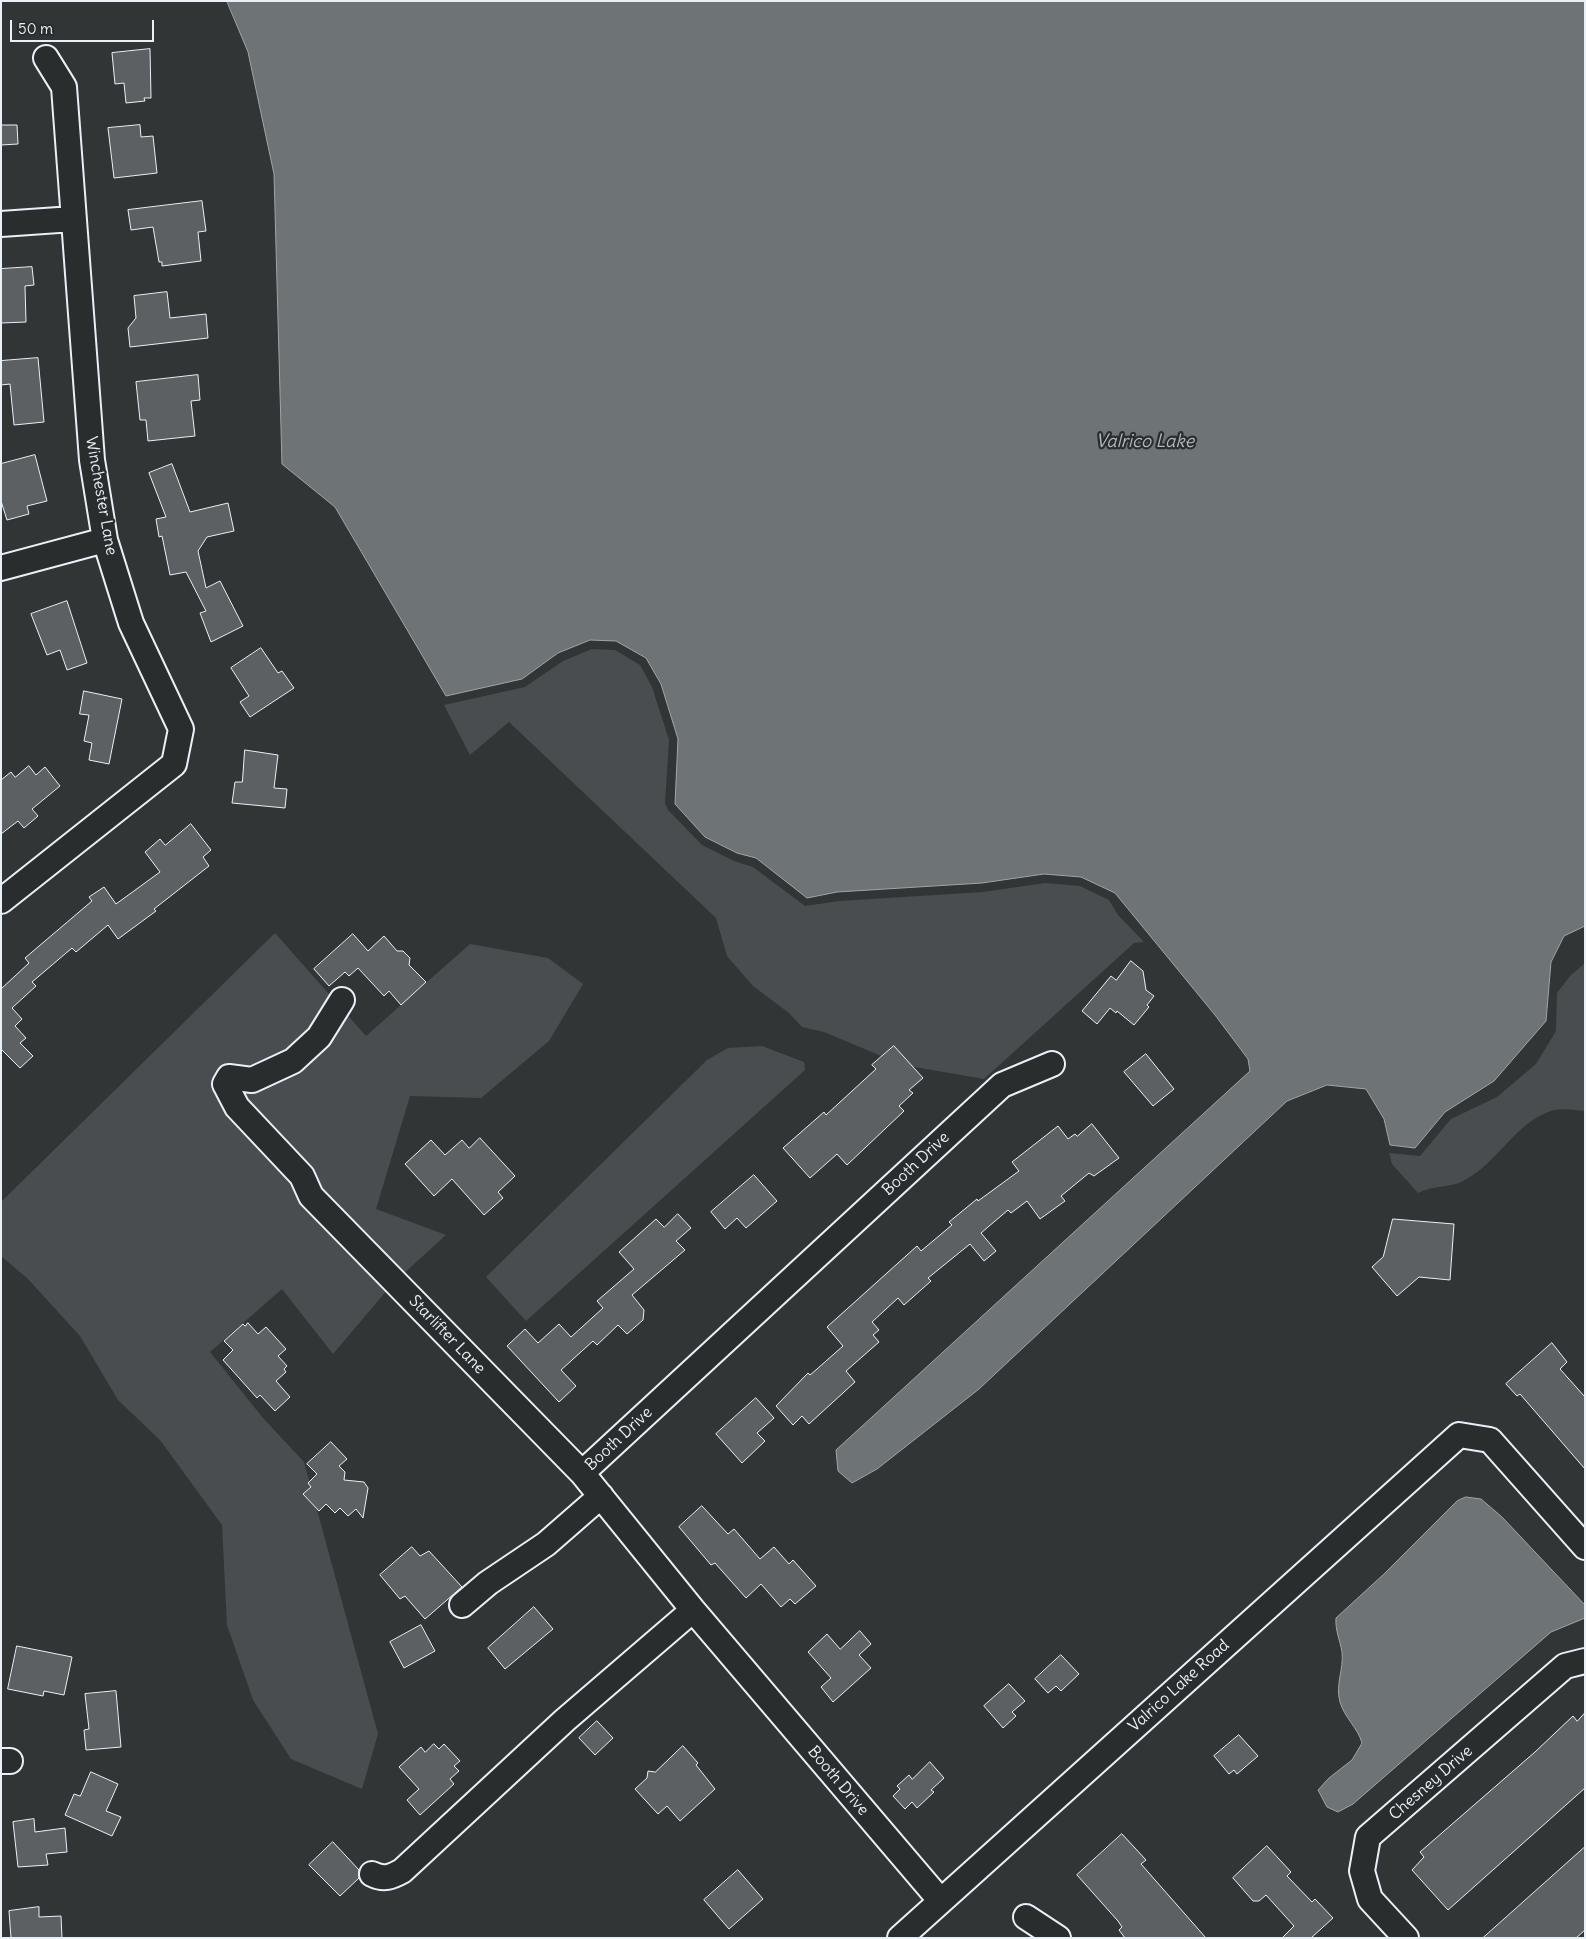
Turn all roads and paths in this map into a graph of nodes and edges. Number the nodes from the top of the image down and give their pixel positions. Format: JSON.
{"nodes":[{"id":1,"x":46,"y":58,"type":"dead end"},
{"id":2,"x":73,"y":219,"type":"junction"},
{"id":3,"x":1,"y":224,"type":"edge"},
{"id":4,"x":105,"y":540,"type":"junction"},
{"id":5,"x":1,"y":568,"type":"edge"},
{"id":6,"x":1,"y":902,"type":"edge"},
{"id":7,"x":342,"y":1000,"type":"dead end"},
{"id":8,"x":1052,"y":1064,"type":"dead end"},
{"id":9,"x":582,"y":1473,"type":"junction"},
{"id":10,"x":601,"y":1496,"type":"junction"},
{"id":11,"x":1585,"y":1547,"type":"edge"},
{"id":12,"x":462,"y":1605,"type":"dead end"},
{"id":13,"x":693,"y":1610,"type":"junction"},
{"id":14,"x":1585,"y":1661,"type":"edge"},
{"id":15,"x":372,"y":1874,"type":"dead end"},
{"id":16,"x":940,"y":1900,"type":"junction"},
{"id":17,"x":1026,"y":1918,"type":"dead end"},
{"id":18,"x":900,"y":1938,"type":"edge"},
{"id":19,"x":1058,"y":1938,"type":"edge"},
{"id":20,"x":1406,"y":1938,"type":"edge"}],
"edges":[{"from":1,"to":2,"type":"street","name":"Winchester Lane"},
{"from":2,"to":3,"type":"street"},
{"from":2,"to":4,"type":"street","name":"Winchester Lane"},
{"from":4,"to":5,"type":"street"},
{"from":4,"to":6,"type":"street","name":"Winchester Lane"},
{"from":7,"to":9,"type":"street","name":"Starlifter Lane"},
{"from":8,"to":9,"type":"street","name":"Booth Drive"},
{"from":9,"to":10,"type":"street","name":"Booth Drive"},
{"from":10,"to":12,"type":"street"},
{"from":10,"to":13,"type":"street","name":"Booth Drive"},
{"from":11,"to":16,"type":"street","name":"Valrico Lake Road"},
{"from":13,"to":15,"type":"street"},
{"from":13,"to":16,"type":"street","name":"Booth Drive"},
{"from":14,"to":20,"type":"street","name":"Chesney Drive"},
{"from":16,"to":18,"type":"street","name":"Valrico Lake Road"},
{"from":17,"to":19,"type":"street"}]}
